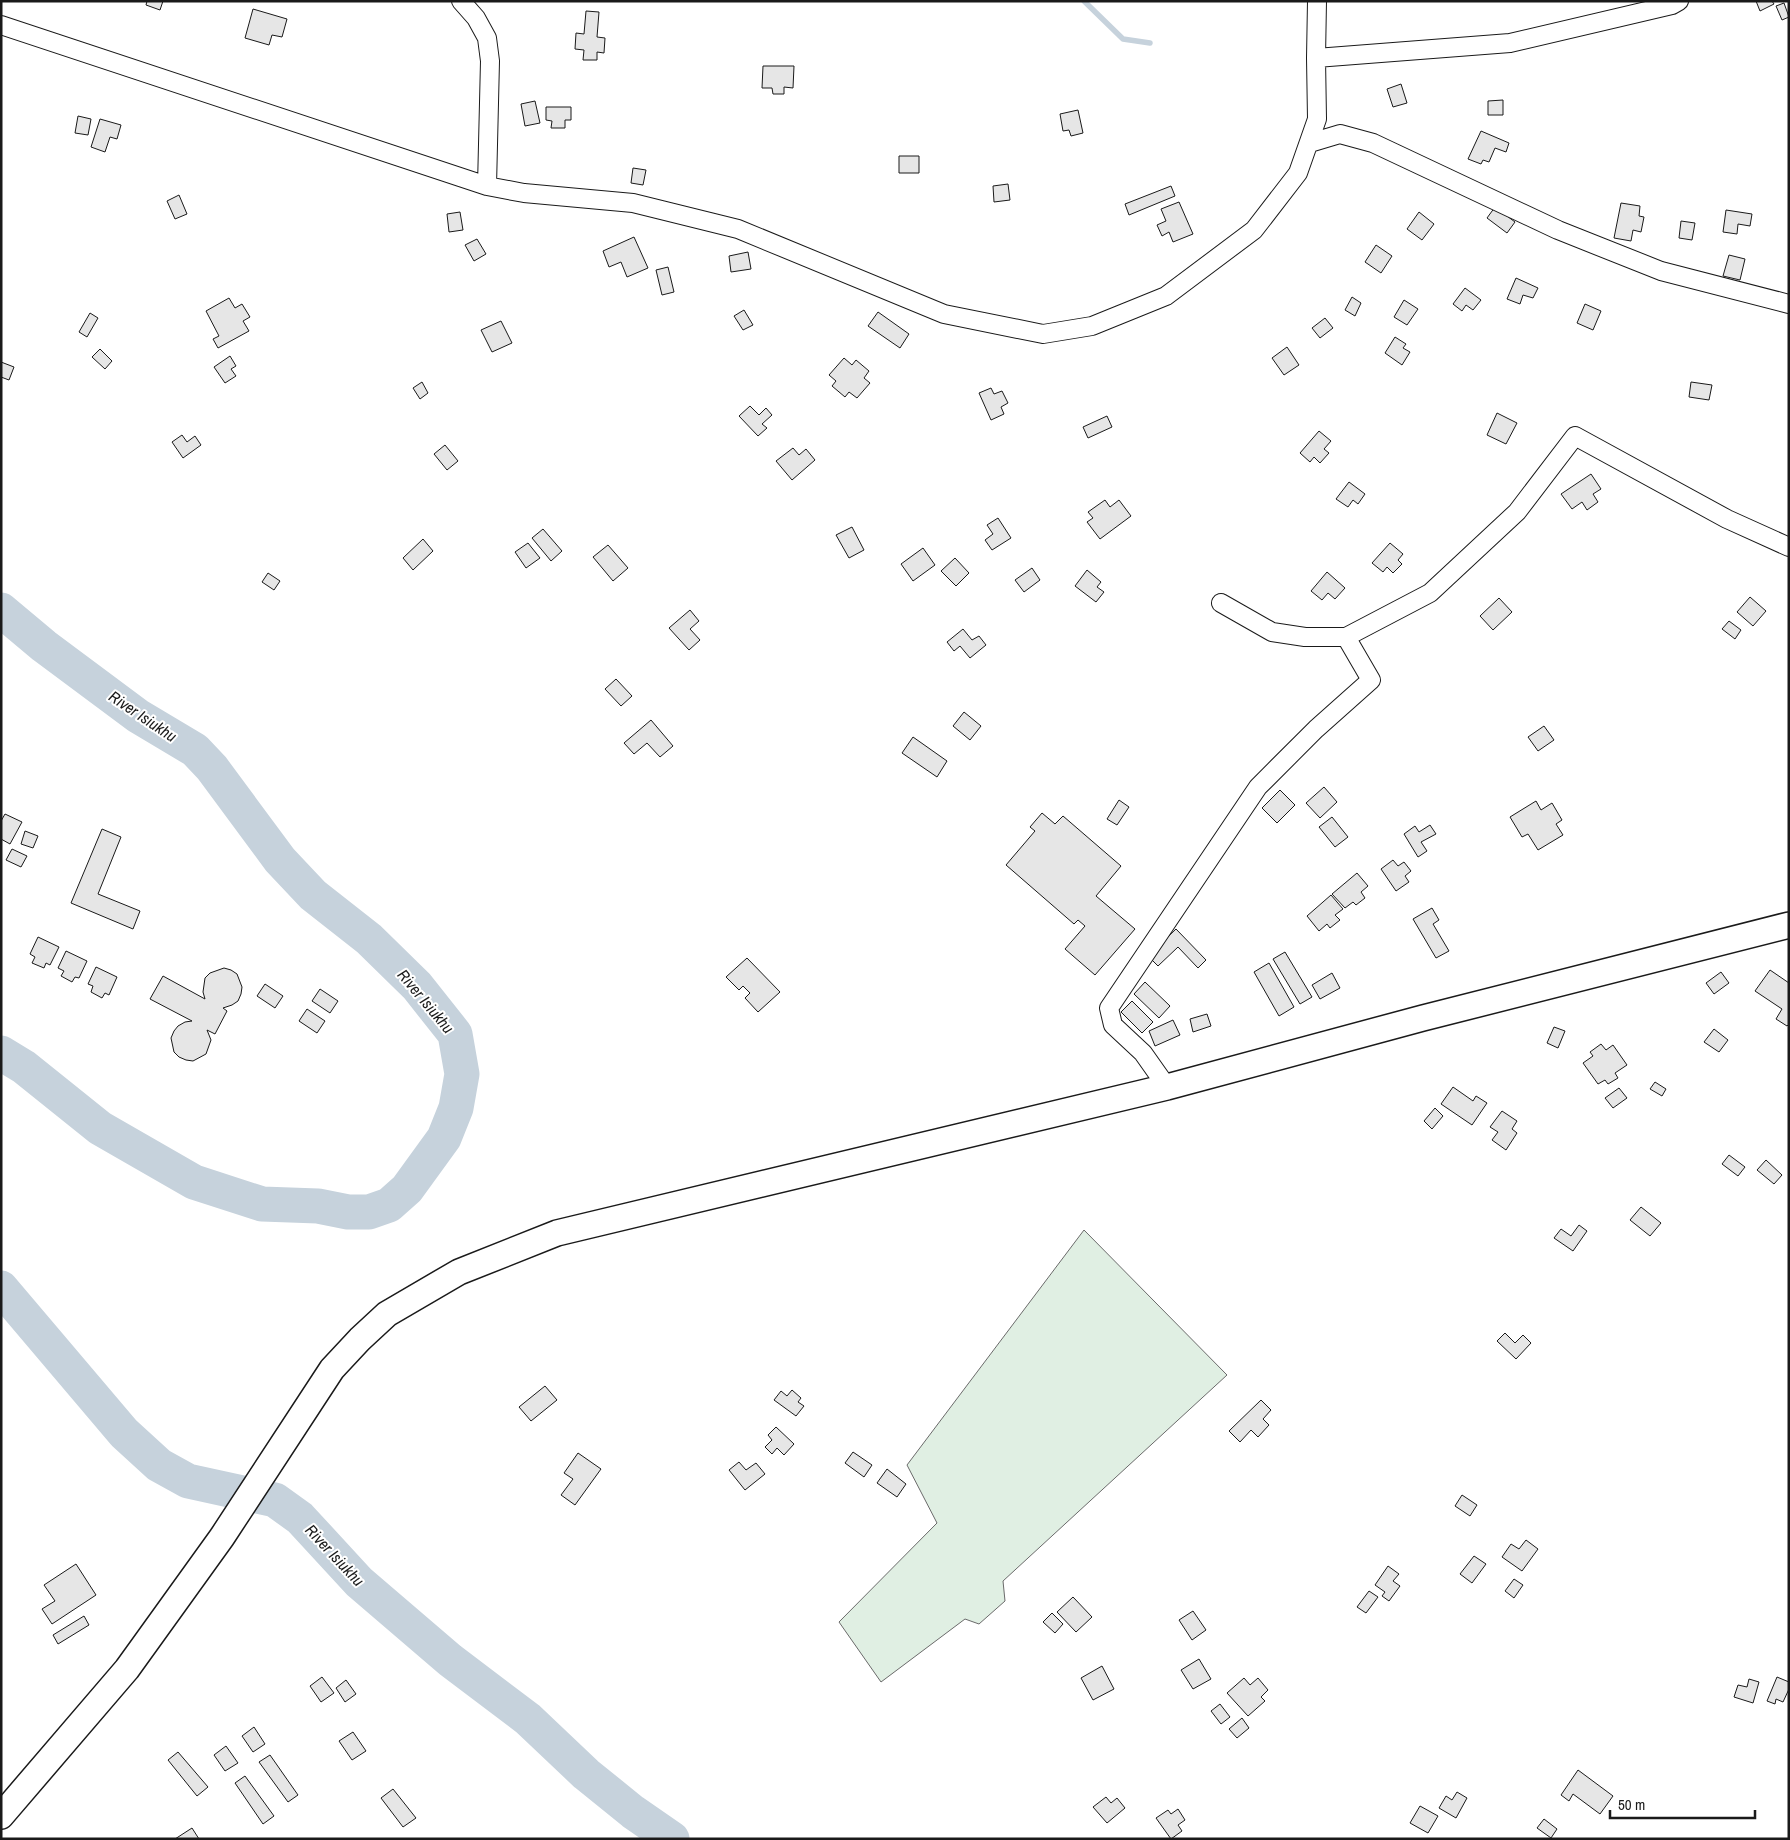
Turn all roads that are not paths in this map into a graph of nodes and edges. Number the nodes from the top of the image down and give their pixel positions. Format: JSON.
{"nodes":[{"id":1,"x":461,"y":1,"type":"edge"},
{"id":2,"x":1317,"y":1,"type":"edge"},
{"id":3,"x":1680,"y":1,"type":"edge"},
{"id":4,"x":1,"y":26,"type":"edge"},
{"id":5,"x":1316,"y":58,"type":"junction"},
{"id":6,"x":1310,"y":143,"type":"junction"},
{"id":7,"x":487,"y":186,"type":"junction"},
{"id":8,"x":1789,"y":304,"type":"edge"},
{"id":9,"x":1789,"y":547,"type":"edge"},
{"id":10,"x":1222,"y":603,"type":"dead end"},
{"id":11,"x":1346,"y":637,"type":"junction"},
{"id":12,"x":1789,"y":925,"type":"edge"},
{"id":13,"x":1167,"y":1088,"type":"junction"},
{"id":14,"x":1,"y":1816,"type":"edge"}],
"edges":[{"from":1,"to":7,"type":"street"},
{"from":2,"to":5,"type":"street"},
{"from":3,"to":5,"type":"street"},
{"from":4,"to":7,"type":"street"},
{"from":5,"to":6,"type":"street"},
{"from":6,"to":7,"type":"street"},
{"from":6,"to":8,"type":"street"},
{"from":9,"to":11,"type":"street"},
{"from":10,"to":11,"type":"street"},
{"from":11,"to":13,"type":"street"},
{"from":12,"to":13,"type":"main road"},
{"from":13,"to":14,"type":"main road"}]}
